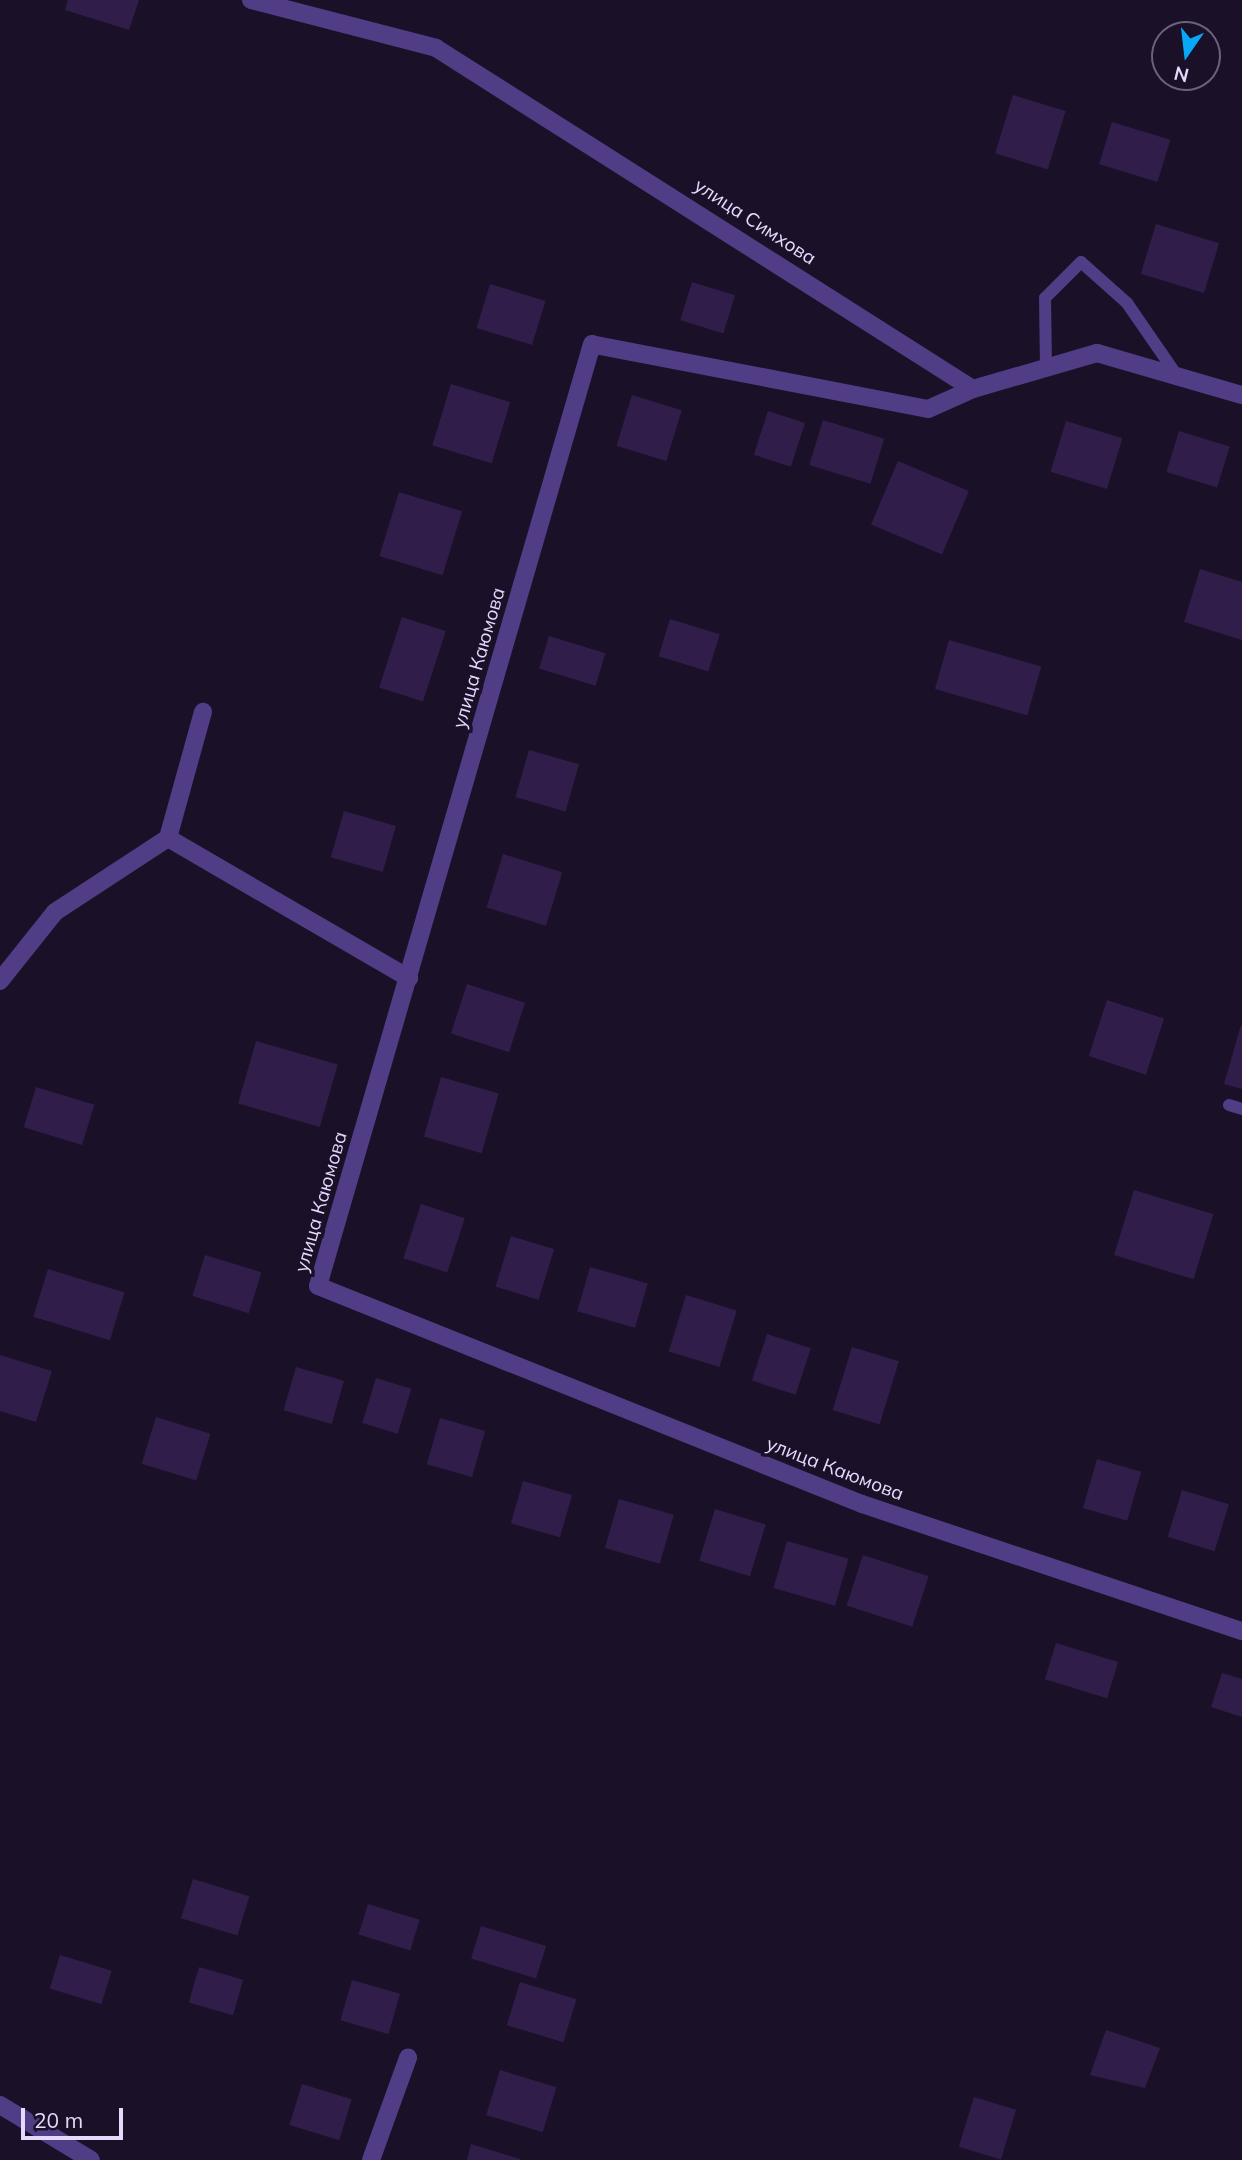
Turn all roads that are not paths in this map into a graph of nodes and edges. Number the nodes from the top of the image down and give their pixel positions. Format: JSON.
{"nodes":[{"id":1,"x":251,"y":0,"type":"edge"},
{"id":2,"x":1046,"y":368,"type":"junction"},
{"id":3,"x":1178,"y":377,"type":"junction"},
{"id":4,"x":973,"y":389,"type":"junction"},
{"id":5,"x":1242,"y":395,"type":"edge"},
{"id":6,"x":203,"y":712,"type":"dead end"},
{"id":7,"x":168,"y":838,"type":"junction"},
{"id":8,"x":409,"y":978,"type":"junction"},
{"id":9,"x":0,"y":981,"type":"edge"},
{"id":10,"x":1242,"y":1631,"type":"edge"},
{"id":11,"x":408,"y":2058,"type":"dead end"},
{"id":12,"x":0,"y":2105,"type":"edge"},
{"id":13,"x":91,"y":2160,"type":"edge"},
{"id":14,"x":370,"y":2160,"type":"edge"}],
"edges":[{"from":1,"to":4,"type":"street","name":"улица Симхова"},
{"from":2,"to":3,"type":"street"},
{"from":2,"to":3,"type":"lane"},
{"from":2,"to":4,"type":"street"},
{"from":3,"to":5,"type":"street"},
{"from":4,"to":8,"type":"street","name":"улица Каюмова"},
{"from":6,"to":7,"type":"street"},
{"from":7,"to":8,"type":"street"},
{"from":7,"to":9,"type":"street"},
{"from":8,"to":10,"type":"street","name":"улица Каюмова"},
{"from":11,"to":14,"type":"street"},
{"from":12,"to":13,"type":"street"}]}
